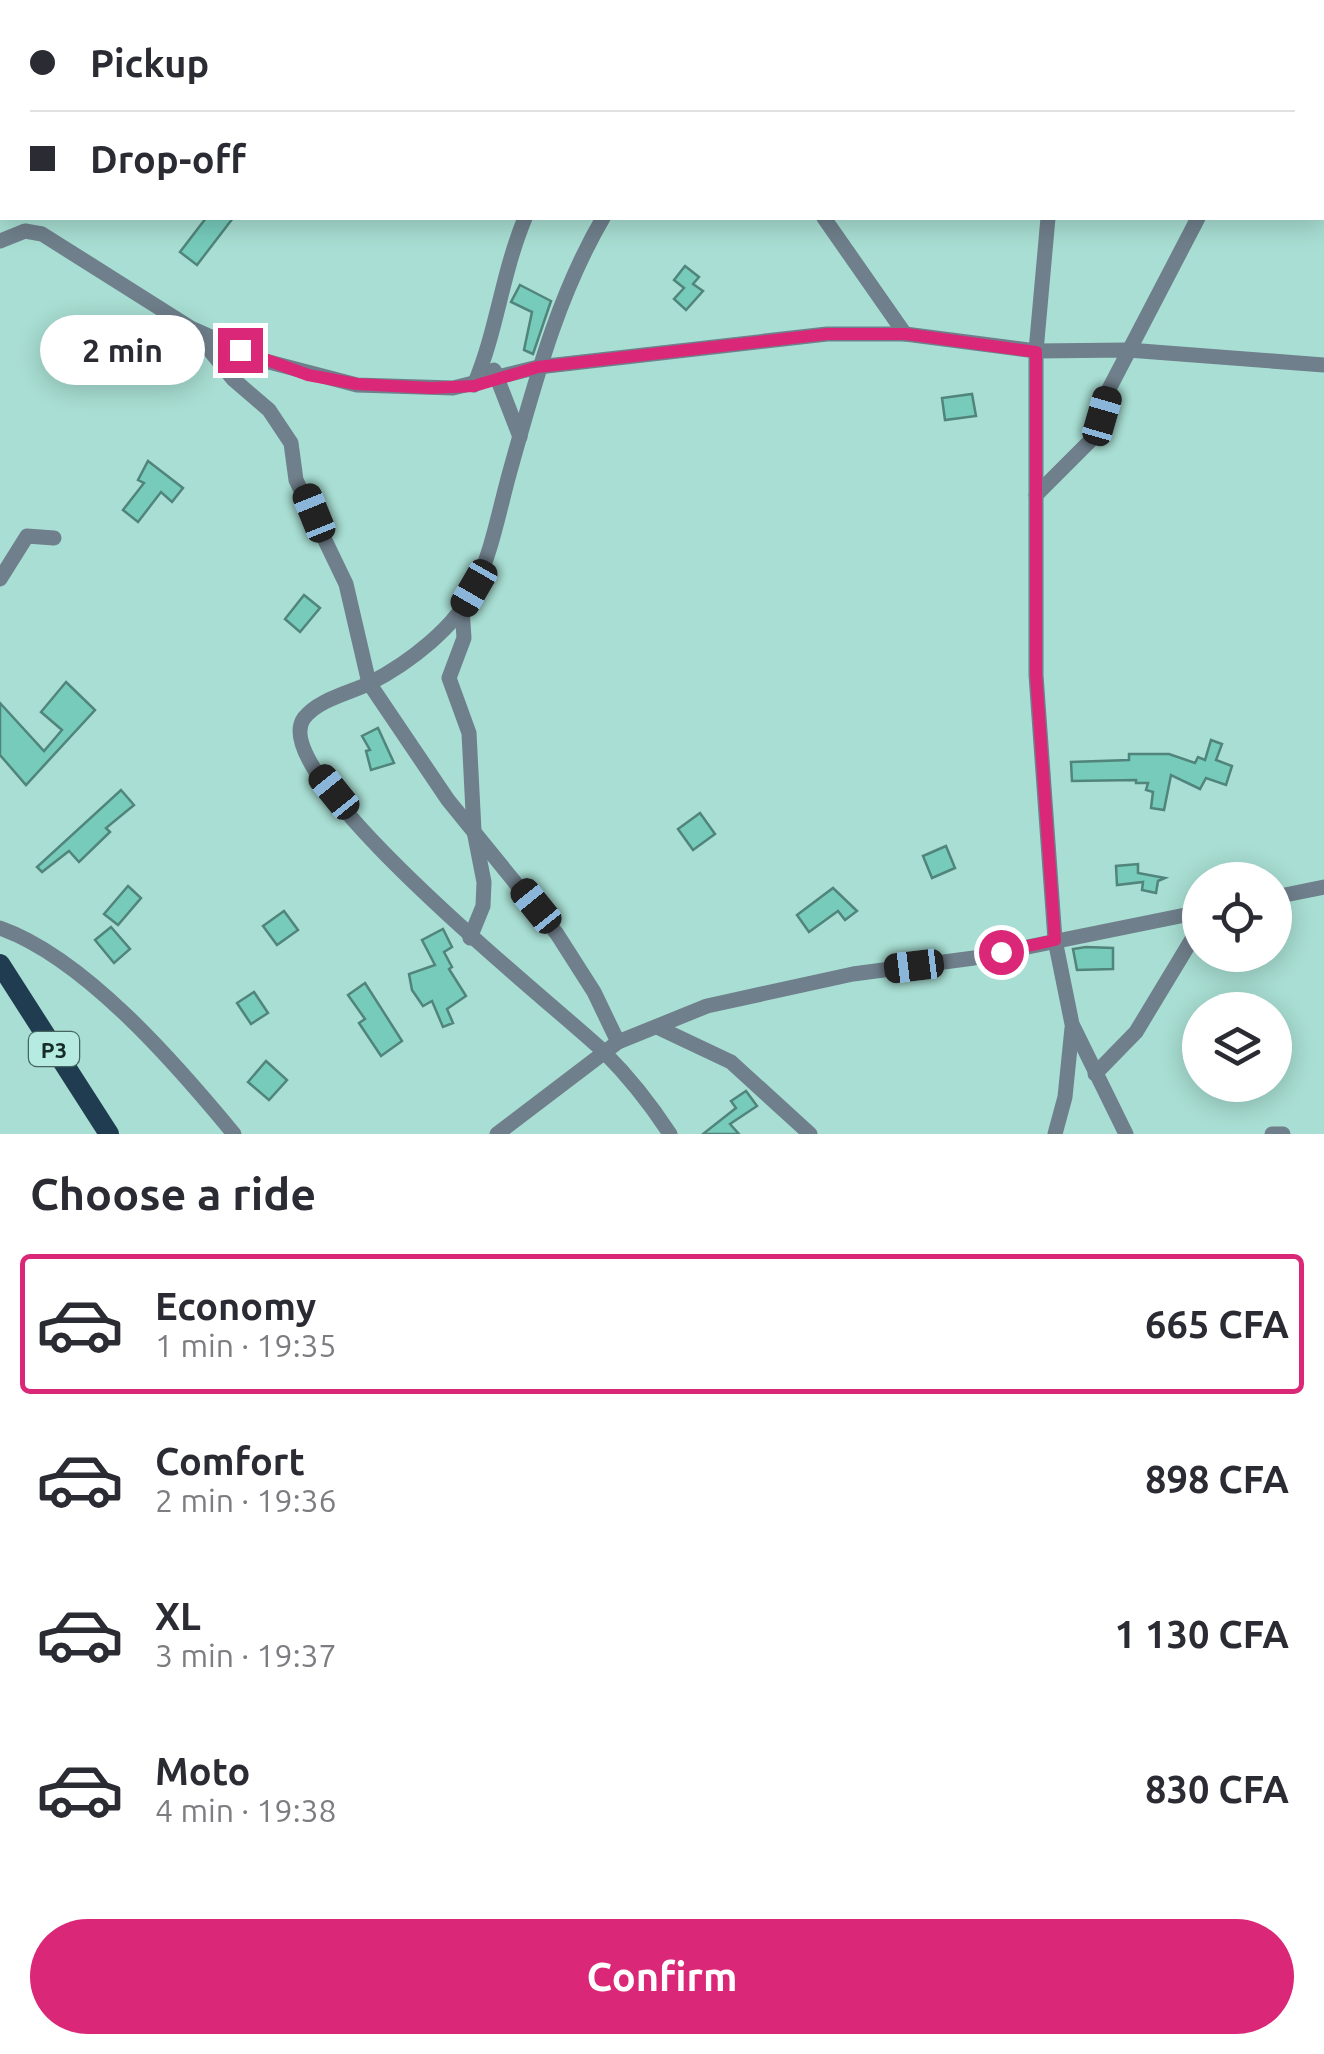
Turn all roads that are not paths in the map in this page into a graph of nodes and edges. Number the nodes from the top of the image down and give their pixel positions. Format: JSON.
{"nodes":[{"id":1,"x":524,"y":220,"type":"edge"},
{"id":2,"x":602,"y":220,"type":"edge"},
{"id":3,"x":825,"y":220,"type":"edge"},
{"id":4,"x":1048,"y":220,"type":"edge"},
{"id":5,"x":1197,"y":220,"type":"edge"},
{"id":6,"x":29,"y":224,"type":"edge"},
{"id":7,"x":0,"y":241,"type":"edge"},
{"id":8,"x":191,"y":328,"type":"junction"},
{"id":9,"x":906,"y":334,"type":"junction"},
{"id":10,"x":490,"y":347,"type":"junction"},
{"id":11,"x":1128,"y":350,"type":"junction"},
{"id":12,"x":1036,"y":352,"type":"junction"},
{"id":13,"x":1324,"y":364,"type":"edge"},
{"id":14,"x":538,"y":367,"type":"junction"},
{"id":15,"x":496,"y":379,"type":"junction"},
{"id":16,"x":474,"y":386,"type":"junction"},
{"id":17,"x":520,"y":436,"type":"junction"},
{"id":18,"x":1036,"y":495,"type":"junction"},
{"id":19,"x":54,"y":538,"type":"dead end"},
{"id":20,"x":0,"y":580,"type":"edge"},
{"id":21,"x":462,"y":609,"type":"junction"},
{"id":22,"x":369,"y":683,"type":"junction"},
{"id":23,"x":474,"y":831,"type":"junction"},
{"id":24,"x":1324,"y":888,"type":"edge"},
{"id":25,"x":1292,"y":894,"type":"edge"},
{"id":26,"x":1182,"y":915,"type":"edge"},
{"id":27,"x":0,"y":928,"type":"edge"},
{"id":28,"x":470,"y":938,"type":"junction"},
{"id":29,"x":1055,"y":940,"type":"junction"},
{"id":30,"x":1182,"y":956,"type":"edge"},
{"id":31,"x":0,"y":964,"type":"edge"},
{"id":32,"x":1072,"y":1024,"type":"junction"},
{"id":33,"x":657,"y":1027,"type":"junction"},
{"id":34,"x":611,"y":1047,"type":"junction"},
{"id":35,"x":1095,"y":1074,"type":"junction"},
{"id":36,"x":109,"y":1134,"type":"edge"},
{"id":37,"x":234,"y":1134,"type":"edge"},
{"id":38,"x":497,"y":1134,"type":"edge"},
{"id":39,"x":670,"y":1134,"type":"edge"},
{"id":40,"x":810,"y":1134,"type":"edge"},
{"id":41,"x":1056,"y":1134,"type":"edge"},
{"id":42,"x":1126,"y":1134,"type":"edge"},
{"id":43,"x":1272,"y":1134,"type":"edge"},
{"id":44,"x":1283,"y":1134,"type":"edge"}],
"edges":[{"from":1,"to":10,"type":"street"},
{"from":2,"to":14,"type":"street"},
{"from":3,"to":9,"type":"street"},
{"from":4,"to":12,"type":"street"},
{"from":5,"to":11,"type":"street"},
{"from":6,"to":7,"type":"street"},
{"from":6,"to":8,"type":"street"},
{"from":8,"to":16,"type":"street"},
{"from":8,"to":22,"type":"street"},
{"from":9,"to":12,"type":"street"},
{"from":9,"to":14,"type":"street"},
{"from":10,"to":15,"type":"street"},
{"from":10,"to":16,"type":"street"},
{"from":11,"to":12,"type":"street"},
{"from":11,"to":13,"type":"street"},
{"from":11,"to":18,"type":"street"},
{"from":12,"to":18,"type":"street"},
{"from":14,"to":15,"type":"street"},
{"from":14,"to":17,"type":"street"},
{"from":15,"to":16,"type":"street"},
{"from":15,"to":17,"type":"street"},
{"from":17,"to":21,"type":"street"},
{"from":18,"to":29,"type":"street"},
{"from":19,"to":20,"type":"street"},
{"from":21,"to":22,"type":"street"},
{"from":21,"to":23,"type":"street"},
{"from":22,"to":23,"type":"street"},
{"from":22,"to":28,"type":"street"},
{"from":23,"to":28,"type":"street"},
{"from":23,"to":34,"type":"street"},
{"from":24,"to":25,"type":"street"},
{"from":26,"to":29,"type":"street"},
{"from":27,"to":37,"type":"street"},
{"from":28,"to":34,"type":"street"},
{"from":29,"to":32,"type":"street"},
{"from":29,"to":33,"type":"street"},
{"from":30,"to":35,"type":"street"},
{"from":31,"to":36,"type":"main road","number":"P3"},
{"from":32,"to":35,"type":"street"},
{"from":32,"to":41,"type":"street"},
{"from":33,"to":34,"type":"street"},
{"from":33,"to":40,"type":"street"},
{"from":34,"to":38,"type":"street"},
{"from":34,"to":39,"type":"street"},
{"from":35,"to":42,"type":"street"},
{"from":43,"to":44,"type":"street"}]}
